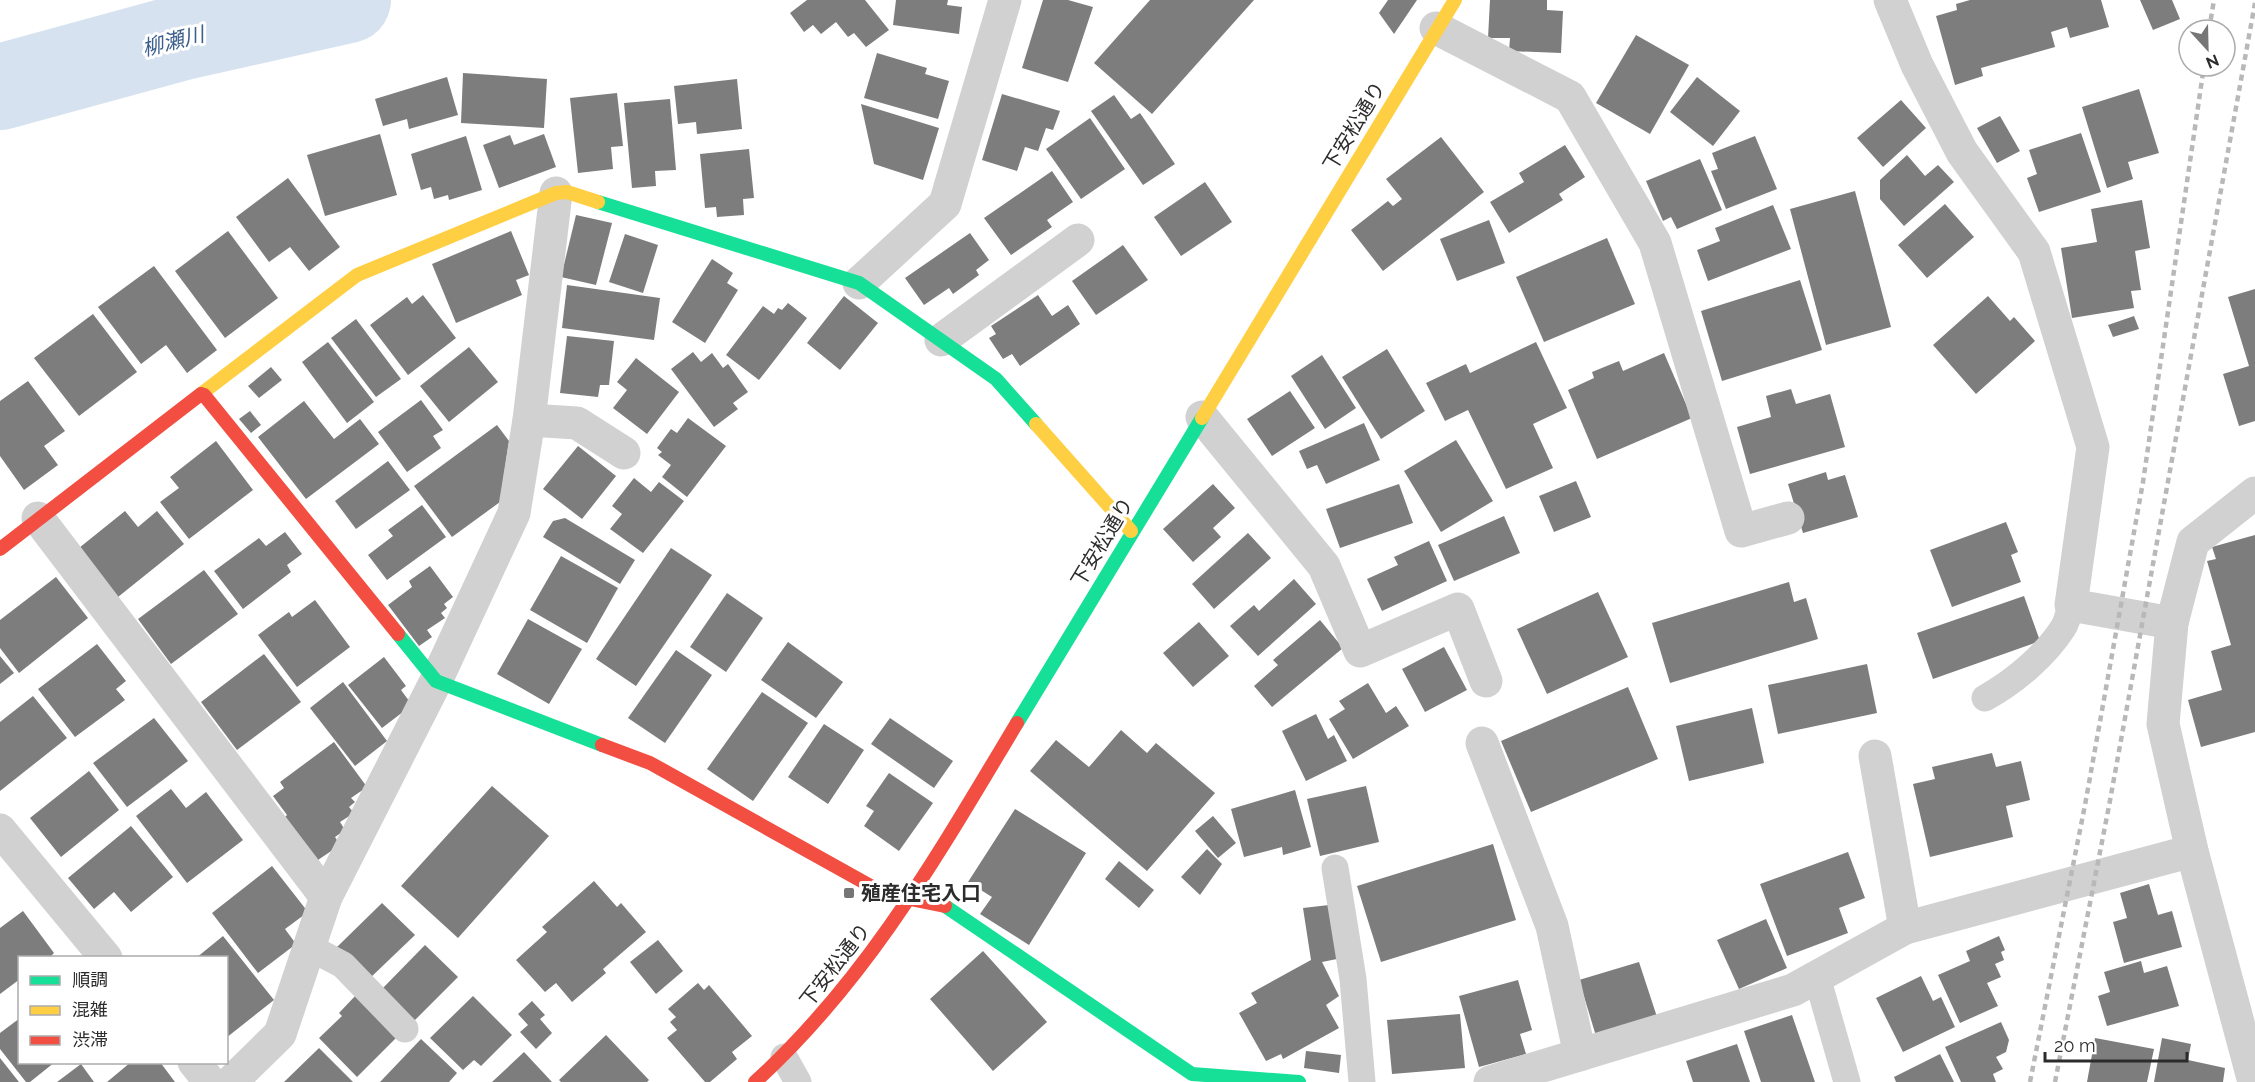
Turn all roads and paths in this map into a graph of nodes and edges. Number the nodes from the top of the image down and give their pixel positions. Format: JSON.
{"nodes":[{"id":1,"x":1005,"y":0,"type":"edge"},
{"id":2,"x":1455,"y":0,"type":"edge"},
{"id":3,"x":1890,"y":0,"type":"edge"},
{"id":4,"x":1436,"y":28,"type":"junction"},
{"id":5,"x":556,"y":193,"type":"junction"},
{"id":6,"x":1078,"y":240,"type":"dead end"},
{"id":7,"x":859,"y":283,"type":"junction"},
{"id":8,"x":941,"y":340,"type":"junction"},
{"id":9,"x":204,"y":395,"type":"junction"},
{"id":10,"x":1202,"y":417,"type":"junction"},
{"id":11,"x":529,"y":420,"type":"junction"},
{"id":12,"x":624,"y":453,"type":"dead end"},
{"id":13,"x":2255,"y":493,"type":"edge"},
{"id":14,"x":38,"y":518,"type":"junction"},
{"id":15,"x":1788,"y":518,"type":"dead end"},
{"id":16,"x":1131,"y":531,"type":"junction"},
{"id":17,"x":0,"y":549,"type":"edge"},
{"id":18,"x":2071,"y":606,"type":"junction"},
{"id":19,"x":2172,"y":623,"type":"junction"},
{"id":20,"x":436,"y":681,"type":"junction"},
{"id":21,"x":1486,"y":681,"type":"dead end"},
{"id":22,"x":1985,"y":698,"type":"dead end"},
{"id":23,"x":1482,"y":743,"type":"dead end"},
{"id":24,"x":1875,"y":756,"type":"dead end"},
{"id":25,"x":0,"y":830,"type":"edge"},
{"id":26,"x":2192,"y":851,"type":"junction"},
{"id":27,"x":1335,"y":868,"type":"dead end"},
{"id":28,"x":326,"y":897,"type":"junction"},
{"id":29,"x":910,"y":900,"type":"junction"},
{"id":30,"x":1905,"y":928,"type":"junction"},
{"id":31,"x":309,"y":947,"type":"junction"},
{"id":32,"x":105,"y":956,"type":"edge"},
{"id":33,"x":1817,"y":977,"type":"junction"},
{"id":34,"x":405,"y":1029,"type":"dead end"},
{"id":35,"x":1580,"y":1055,"type":"junction"},
{"id":36,"x":784,"y":1057,"type":"junction"},
{"id":37,"x":196,"y":1064,"type":"edge"},
{"id":38,"x":1191,"y":1078,"type":"edge"},
{"id":39,"x":1248,"y":1080,"type":"edge"},
{"id":40,"x":210,"y":1082,"type":"edge"},
{"id":41,"x":231,"y":1082,"type":"edge"},
{"id":42,"x":755,"y":1082,"type":"edge"},
{"id":43,"x":798,"y":1082,"type":"edge"},
{"id":44,"x":1299,"y":1082,"type":"edge"},
{"id":45,"x":1362,"y":1082,"type":"edge"},
{"id":46,"x":1490,"y":1082,"type":"edge"},
{"id":47,"x":1847,"y":1082,"type":"edge"},
{"id":48,"x":2254,"y":1082,"type":"edge"}],
"edges":[{"from":1,"to":7,"type":"street"},
{"from":2,"to":4,"type":"street","name":"下安松通り"},
{"from":3,"to":18,"type":"street"},
{"from":4,"to":10,"type":"street","name":"下安松通り"},
{"from":4,"to":15,"type":"street"},
{"from":5,"to":7,"type":"street"},
{"from":5,"to":9,"type":"street"},
{"from":5,"to":11,"type":"street"},
{"from":6,"to":8,"type":"street"},
{"from":7,"to":8,"type":"street"},
{"from":8,"to":16,"type":"street"},
{"from":9,"to":14,"type":"street"},
{"from":9,"to":20,"type":"street"},
{"from":10,"to":16,"type":"street","name":"下安松通り"},
{"from":10,"to":21,"type":"street"},
{"from":11,"to":12,"type":"street"},
{"from":11,"to":20,"type":"street"},
{"from":13,"to":19,"type":"street"},
{"from":14,"to":17,"type":"street"},
{"from":14,"to":28,"type":"street"},
{"from":16,"to":29,"type":"street","name":"下安松通り"},
{"from":18,"to":19,"type":"street"},
{"from":18,"to":22,"type":"lane"},
{"from":19,"to":26,"type":"street"},
{"from":20,"to":28,"type":"street"},
{"from":20,"to":29,"type":"street"},
{"from":23,"to":35,"type":"street"},
{"from":24,"to":30,"type":"street"},
{"from":25,"to":32,"type":"street"},
{"from":26,"to":30,"type":"street"},
{"from":26,"to":48,"type":"street"},
{"from":27,"to":45,"type":"lane"},
{"from":28,"to":31,"type":"street"},
{"from":29,"to":36,"type":"street","name":"下安松通り"},
{"from":29,"to":38,"type":"street"},
{"from":30,"to":33,"type":"street"},
{"from":31,"to":34,"type":"lane"},
{"from":31,"to":41,"type":"street"},
{"from":33,"to":35,"type":"street"},
{"from":33,"to":47,"type":"lane"},
{"from":35,"to":46,"type":"street"},
{"from":36,"to":42,"type":"street","name":"下安松通り"},
{"from":36,"to":43,"type":"lane"},
{"from":37,"to":40,"type":"street"},
{"from":38,"to":39,"type":"street"},
{"from":39,"to":44,"type":"street"}]}
